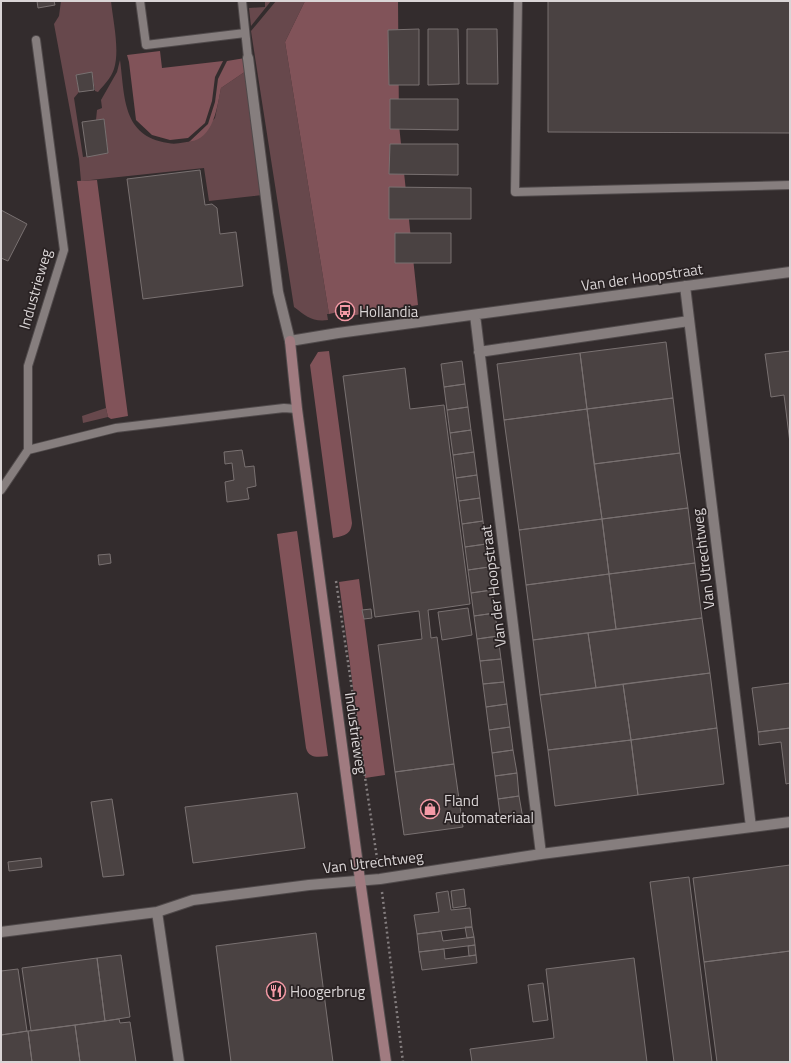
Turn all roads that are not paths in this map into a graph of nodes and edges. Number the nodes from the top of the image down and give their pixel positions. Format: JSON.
{"nodes":[{"id":1,"x":140,"y":1,"type":"edge"},
{"id":2,"x":242,"y":1,"type":"edge"},
{"id":3,"x":518,"y":1,"type":"edge"},
{"id":4,"x":245,"y":32,"type":"junction"},
{"id":5,"x":36,"y":40,"type":"dead end"},
{"id":6,"x":248,"y":58,"type":"joint"},
{"id":7,"x":790,"y":186,"type":"edge"},
{"id":8,"x":790,"y":272,"type":"edge"},
{"id":9,"x":685,"y":286,"type":"junction"},
{"id":10,"x":475,"y":315,"type":"junction"},
{"id":11,"x":689,"y":321,"type":"junction"},
{"id":12,"x":290,"y":341,"type":"junction"},
{"id":13,"x":479,"y":352,"type":"junction"},
{"id":14,"x":297,"y":409,"type":"junction"},
{"id":15,"x":28,"y":450,"type":"junction"},
{"id":16,"x":1,"y":490,"type":"edge"},
{"id":17,"x":790,"y":822,"type":"edge"},
{"id":18,"x":751,"y":827,"type":"junction"},
{"id":19,"x":541,"y":854,"type":"junction"},
{"id":20,"x":360,"y":880,"type":"junction"},
{"id":21,"x":157,"y":912,"type":"junction"},
{"id":22,"x":1,"y":932,"type":"edge"},
{"id":23,"x":178,"y":1062,"type":"edge"},
{"id":24,"x":386,"y":1062,"type":"edge"}],
"edges":[{"from":1,"to":4,"type":"lane"},
{"from":2,"to":4,"type":"lane"},
{"from":3,"to":7,"type":"lane"},
{"from":4,"to":6,"type":"lane"},
{"from":5,"to":15,"type":"lane","name":"Industrieweg"},
{"from":6,"to":12,"type":"street","name":"Industrieweg"},
{"from":8,"to":9,"type":"street","name":"Van der Hoopstraat"},
{"from":9,"to":10,"type":"street","name":"Van der Hoopstraat"},
{"from":9,"to":11,"type":"street","name":"Van Utrechtweg"},
{"from":10,"to":12,"type":"street","name":"Van der Hoopstraat"},
{"from":10,"to":13,"type":"street","name":"Van der Hoopstraat"},
{"from":11,"to":13,"type":"street"},
{"from":11,"to":18,"type":"street","name":"Van Utrechtweg"},
{"from":12,"to":14,"type":"street","name":"Industrieweg"},
{"from":13,"to":19,"type":"street","name":"Van der Hoopstraat"},
{"from":14,"to":15,"type":"lane"},
{"from":14,"to":20,"type":"street","name":"Industrieweg"},
{"from":15,"to":16,"type":"lane"},
{"from":17,"to":18,"type":"street","name":"Van Utrechtweg"},
{"from":18,"to":19,"type":"street","name":"Van Utrechtweg"},
{"from":19,"to":20,"type":"street","name":"Van Utrechtweg"},
{"from":20,"to":21,"type":"street","name":"Van Utrechtweg"},
{"from":20,"to":24,"type":"street","name":"Industrieweg"},
{"from":21,"to":22,"type":"street","name":"Van Utrechtweg"},
{"from":21,"to":23,"type":"street"}]}
